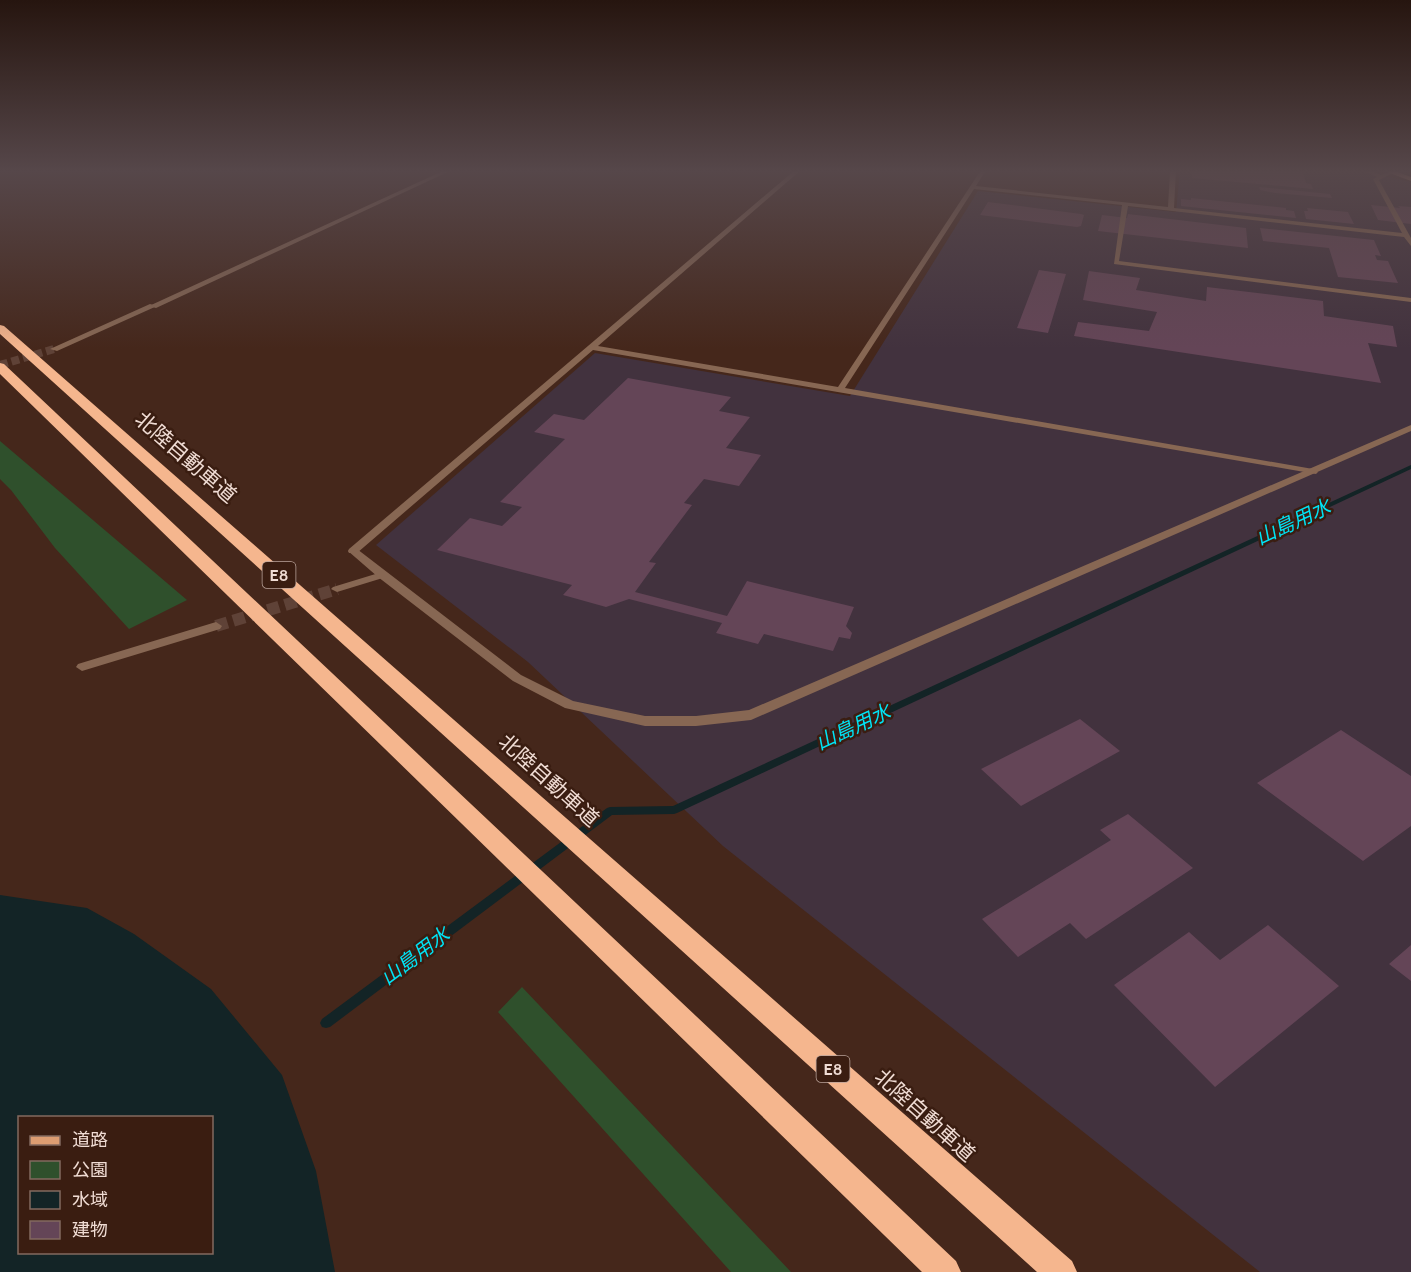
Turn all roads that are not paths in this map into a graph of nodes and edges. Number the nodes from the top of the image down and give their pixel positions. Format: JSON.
{"nodes":[{"id":1,"x":320,"y":229,"type":"edge"},
{"id":2,"x":729,"y":229,"type":"edge"},
{"id":3,"x":946,"y":229,"type":"edge"},
{"id":4,"x":1121,"y":229,"type":"edge"},
{"id":5,"x":1355,"y":229,"type":"edge"},
{"id":6,"x":1403,"y":229,"type":"edge"},
{"id":7,"x":1406,"y":235,"type":"junction"},
{"id":8,"x":1411,"y":244,"type":"edge"},
{"id":9,"x":1411,"y":300,"type":"edge"},
{"id":10,"x":0,"y":328,"type":"edge"},
{"id":11,"x":592,"y":346,"type":"junction"},
{"id":12,"x":54,"y":349,"type":"tunnel mouth"},
{"id":13,"x":0,"y":367,"type":"edge"},
{"id":14,"x":840,"y":390,"type":"junction"},
{"id":15,"x":1411,"y":429,"type":"edge"},
{"id":16,"x":1313,"y":472,"type":"junction"},
{"id":17,"x":382,"y":575,"type":"junction"},
{"id":18,"x":337,"y":589,"type":"tunnel mouth"},
{"id":19,"x":216,"y":626,"type":"tunnel mouth"},
{"id":20,"x":82,"y":667,"type":"dead end"},
{"id":21,"x":945,"y":1272,"type":"edge"},
{"id":22,"x":1061,"y":1272,"type":"edge"}],
"edges":[{"from":1,"to":12,"type":"street"},
{"from":2,"to":11,"type":"street"},
{"from":3,"to":14,"type":"street"},
{"from":4,"to":9,"type":"street"},
{"from":5,"to":7,"type":"street"},
{"from":6,"to":7,"type":"street"},
{"from":7,"to":8,"type":"street"},
{"from":10,"to":22,"type":"highway","name":"北陸自動車道","number":"E8"},
{"from":11,"to":14,"type":"street"},
{"from":11,"to":17,"type":"street"},
{"from":13,"to":21,"type":"highway","number":"E8"},
{"from":14,"to":16,"type":"street"},
{"from":15,"to":16,"type":"street"},
{"from":16,"to":17,"type":"street"},
{"from":17,"to":18,"type":"street"},
{"from":19,"to":20,"type":"street"}]}
